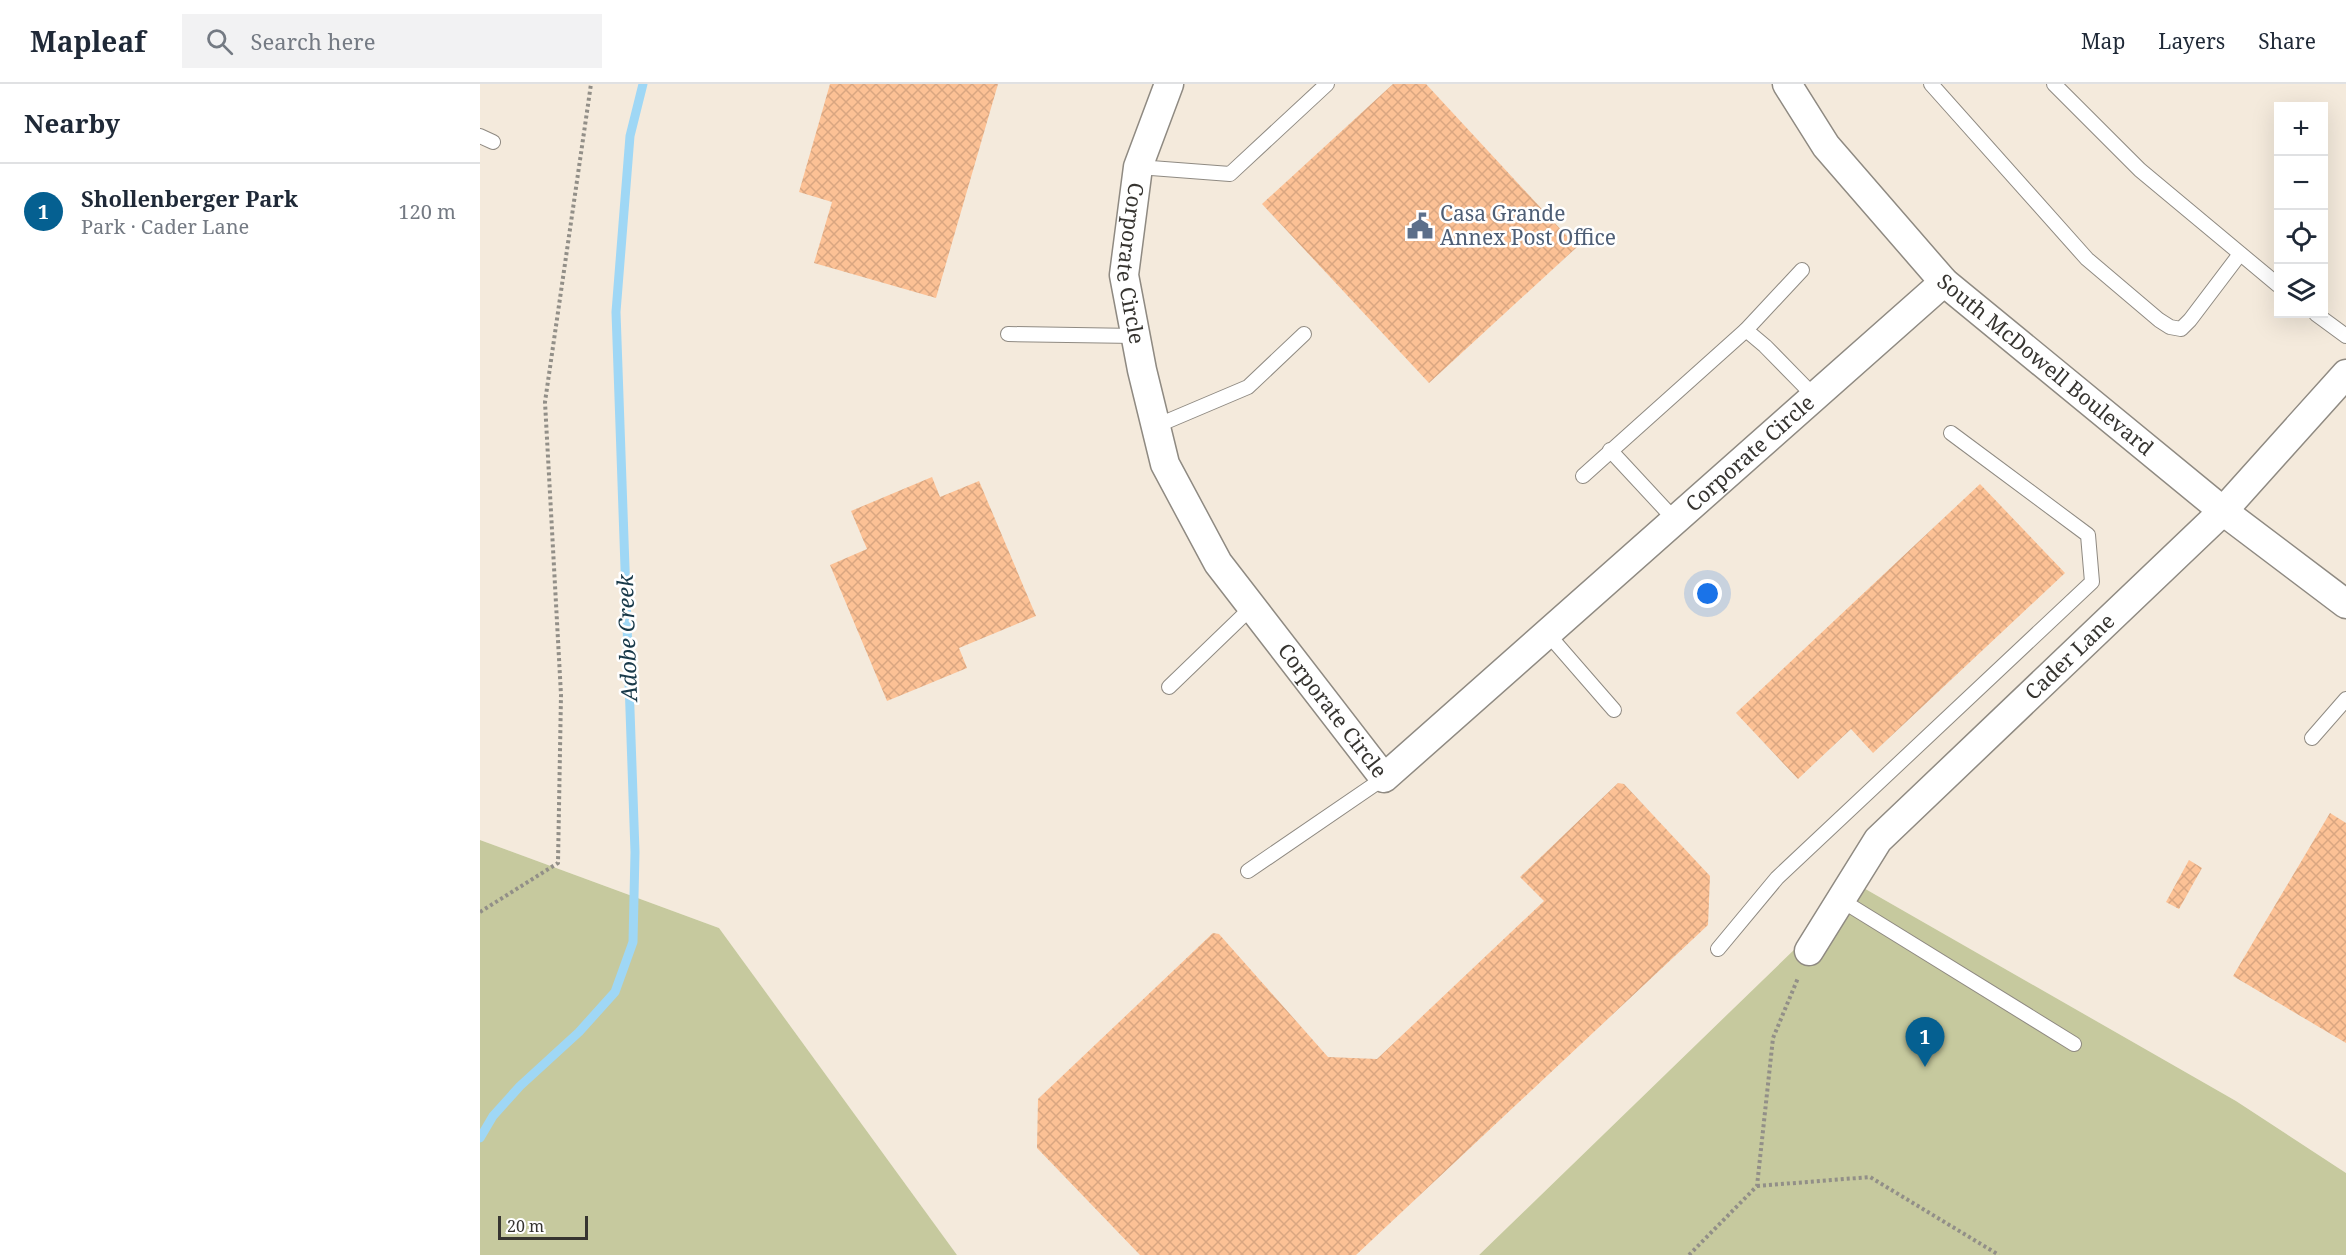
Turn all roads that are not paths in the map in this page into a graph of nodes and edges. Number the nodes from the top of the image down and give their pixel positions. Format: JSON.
{"nodes":[{"id":1,"x":1168,"y":84,"type":"edge"},
{"id":2,"x":1327,"y":84,"type":"edge"},
{"id":3,"x":1787,"y":84,"type":"edge"},
{"id":4,"x":1931,"y":84,"type":"edge"},
{"id":5,"x":2054,"y":84,"type":"edge"},
{"id":6,"x":1138,"y":167,"type":"junction"},
{"id":7,"x":2240,"y":254,"type":"junction"},
{"id":8,"x":1802,"y":270,"type":"dead end"},
{"id":9,"x":1944,"y":282,"type":"junction"},
{"id":10,"x":2274,"y":282,"type":"edge"},
{"id":11,"x":2321,"y":318,"type":"edge"},
{"id":12,"x":1746,"y":330,"type":"junction"},
{"id":13,"x":1008,"y":334,"type":"dead end"},
{"id":14,"x":1304,"y":334,"type":"dead end"},
{"id":15,"x":1136,"y":336,"type":"junction"},
{"id":16,"x":2346,"y":336,"type":"edge"},
{"id":17,"x":2346,"y":374,"type":"edge"},
{"id":18,"x":1815,"y":397,"type":"junction"},
{"id":19,"x":1156,"y":426,"type":"junction"},
{"id":20,"x":1951,"y":433,"type":"dead end"},
{"id":21,"x":1610,"y":450,"type":"junction"},
{"id":22,"x":1583,"y":476,"type":"dead end"},
{"id":23,"x":2223,"y":511,"type":"junction"},
{"id":24,"x":1675,"y":520,"type":"junction"},
{"id":25,"x":2346,"y":604,"type":"edge"},
{"id":26,"x":1252,"y":606,"type":"junction"},
{"id":27,"x":1547,"y":633,"type":"junction"},
{"id":28,"x":1168,"y":687,"type":"dead end"},
{"id":29,"x":2346,"y":699,"type":"edge"},
{"id":30,"x":1614,"y":710,"type":"dead end"},
{"id":31,"x":2312,"y":738,"type":"dead end"},
{"id":32,"x":1384,"y":778,"type":"junction"},
{"id":33,"x":1248,"y":871,"type":"dead end"},
{"id":34,"x":1840,"y":900,"type":"junction"},
{"id":35,"x":1718,"y":949,"type":"dead end"},
{"id":36,"x":1809,"y":951,"type":"road end"},
{"id":37,"x":2074,"y":1044,"type":"dead end"}],
"edges":[{"from":1,"to":6,"type":"street","name":"Corporate Circle"},
{"from":2,"to":6,"type":"lane"},
{"from":3,"to":9,"type":"street","name":"South McDowell Boulevard"},
{"from":4,"to":7,"type":"lane"},
{"from":5,"to":7,"type":"lane"},
{"from":6,"to":15,"type":"street","name":"Corporate Circle"},
{"from":7,"to":10,"type":"lane"},
{"from":8,"to":12,"type":"lane"},
{"from":9,"to":18,"type":"street","name":"Corporate Circle"},
{"from":9,"to":23,"type":"street","name":"South McDowell Boulevard"},
{"from":11,"to":16,"type":"lane"},
{"from":12,"to":18,"type":"lane"},
{"from":12,"to":21,"type":"lane"},
{"from":13,"to":15,"type":"lane"},
{"from":14,"to":19,"type":"lane"},
{"from":15,"to":19,"type":"street","name":"Corporate Circle"},
{"from":17,"to":23,"type":"street","name":"Cader Lane"},
{"from":18,"to":24,"type":"street","name":"Corporate Circle"},
{"from":19,"to":26,"type":"street","name":"Corporate Circle"},
{"from":20,"to":35,"type":"lane"},
{"from":21,"to":22,"type":"lane"},
{"from":21,"to":24,"type":"lane"},
{"from":23,"to":25,"type":"street","name":"South McDowell Boulevard"},
{"from":23,"to":34,"type":"street","name":"Cader Lane"},
{"from":24,"to":27,"type":"street","name":"Corporate Circle"},
{"from":26,"to":28,"type":"lane"},
{"from":26,"to":32,"type":"street","name":"Corporate Circle"},
{"from":27,"to":30,"type":"lane"},
{"from":27,"to":32,"type":"street","name":"Corporate Circle"},
{"from":29,"to":31,"type":"lane"},
{"from":32,"to":33,"type":"lane"},
{"from":34,"to":36,"type":"street","name":"Cader Lane"},
{"from":34,"to":37,"type":"lane"}]}
